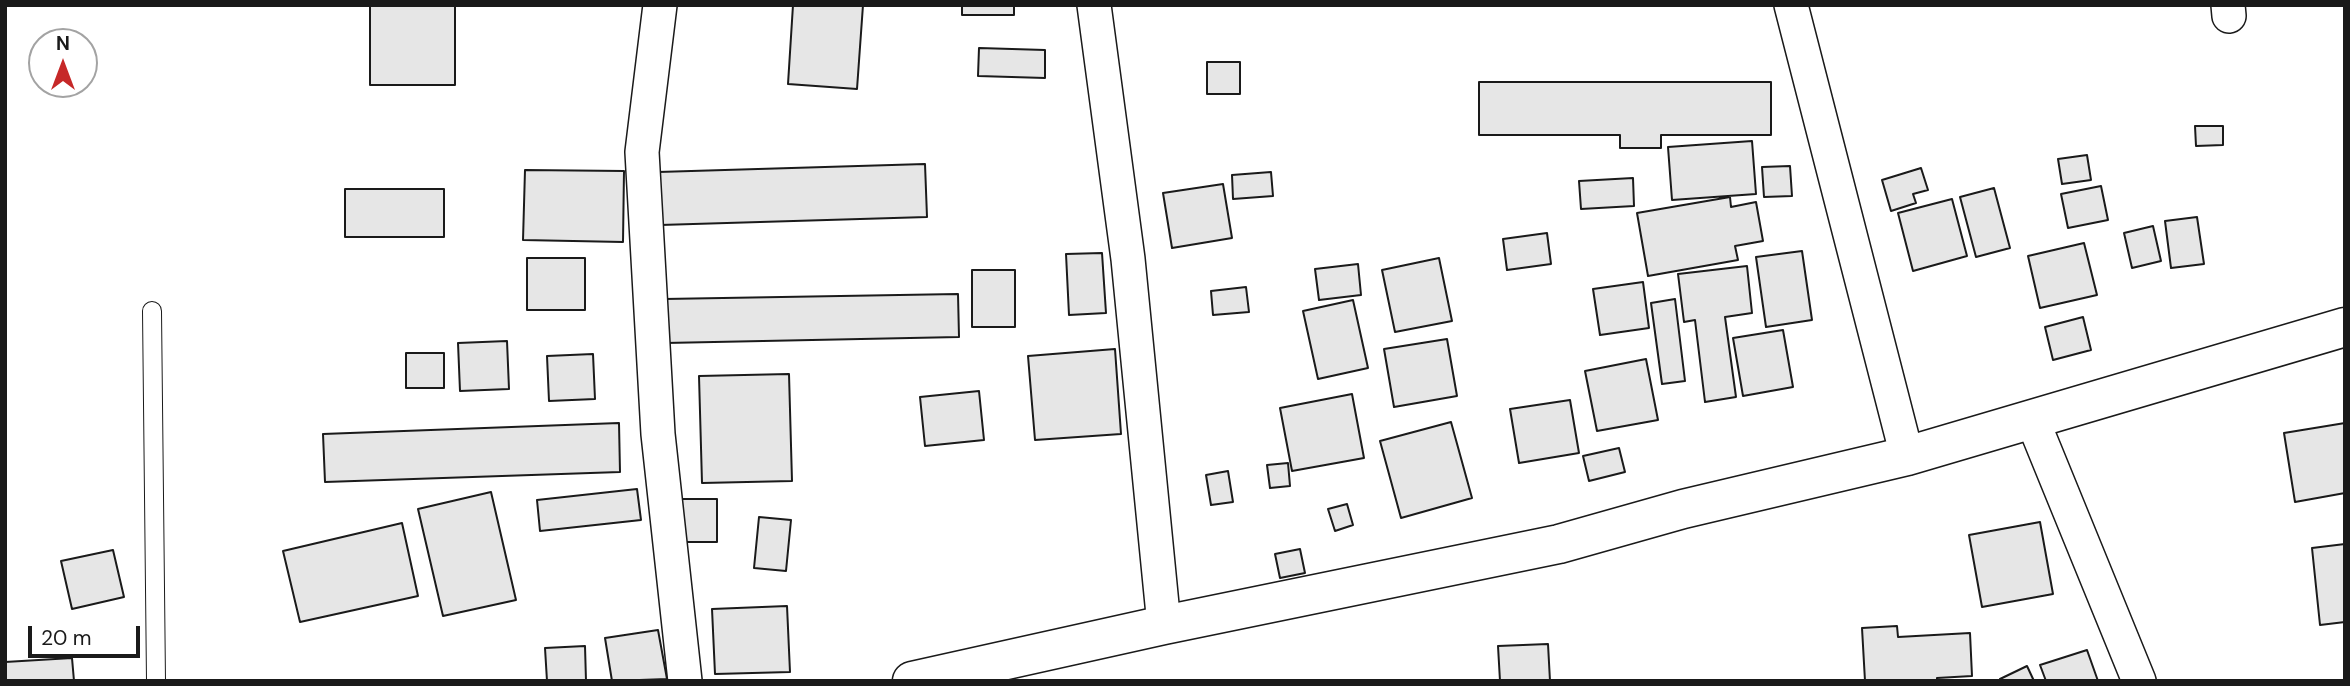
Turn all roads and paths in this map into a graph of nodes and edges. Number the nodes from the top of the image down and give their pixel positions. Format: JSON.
{"nodes":[{"id":1,"x":660,"y":5,"type":"edge"},
{"id":2,"x":1094,"y":5,"type":"edge"},
{"id":3,"x":1791,"y":5,"type":"edge"},
{"id":4,"x":152,"y":311,"type":"dead end"},
{"id":5,"x":2345,"y":327,"type":"edge"},
{"id":6,"x":2032,"y":419,"type":"junction"},
{"id":7,"x":1907,"y":456,"type":"junction"},
{"id":8,"x":1164,"y":625,"type":"junction"},
{"id":9,"x":156,"y":681,"type":"edge"},
{"id":10,"x":685,"y":681,"type":"edge"},
{"id":11,"x":912,"y":681,"type":"edge"},
{"id":12,"x":2139,"y":681,"type":"edge"}],
"edges":[{"from":1,"to":10,"type":"street"},
{"from":2,"to":8,"type":"street"},
{"from":3,"to":7,"type":"street"},
{"from":4,"to":9,"type":"lane"},
{"from":5,"to":6,"type":"highway"},
{"from":6,"to":7,"type":"highway"},
{"from":6,"to":12,"type":"street"},
{"from":7,"to":8,"type":"highway"},
{"from":8,"to":11,"type":"highway"}]}
